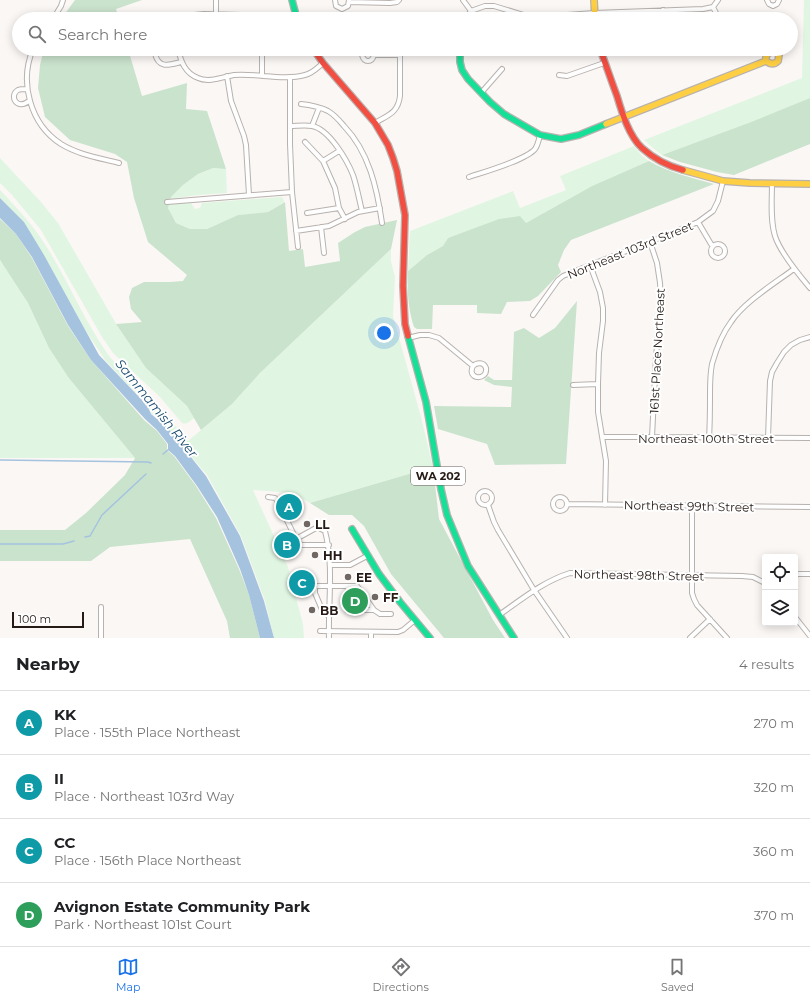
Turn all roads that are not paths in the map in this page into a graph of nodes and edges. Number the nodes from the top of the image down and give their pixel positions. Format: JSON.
{"nodes":[{"id":1,"x":63,"y":0,"type":"edge"},
{"id":2,"x":216,"y":0,"type":"edge"},
{"id":3,"x":292,"y":0,"type":"edge"},
{"id":4,"x":335,"y":0,"type":"edge"},
{"id":5,"x":399,"y":0,"type":"edge"},
{"id":6,"x":463,"y":0,"type":"edge"},
{"id":7,"x":594,"y":0,"type":"edge"},
{"id":8,"x":718,"y":0,"type":"edge"},
{"id":9,"x":767,"y":0,"type":"edge"},
{"id":10,"x":779,"y":0,"type":"edge"},
{"id":11,"x":349,"y":1,"type":"edge"},
{"id":12,"x":713,"y":7,"type":"junction"},
{"id":13,"x":663,"y":10,"type":"joint"},
{"id":14,"x":471,"y":11,"type":"joint"},
{"id":15,"x":57,"y":12,"type":"edge"},
{"id":16,"x":216,"y":12,"type":"edge"},
{"id":17,"x":295,"y":12,"type":"edge"},
{"id":18,"x":514,"y":12,"type":"edge"},
{"id":19,"x":595,"y":12,"type":"edge"},
{"id":20,"x":640,"y":12,"type":"edge"},
{"id":21,"x":714,"y":12,"type":"edge"},
{"id":22,"x":30,"y":56,"type":"edge"},
{"id":23,"x":155,"y":56,"type":"edge"},
{"id":24,"x":180,"y":56,"type":"edge"},
{"id":25,"x":262,"y":56,"type":"edge"},
{"id":26,"x":317,"y":56,"type":"edge"},
{"id":27,"x":362,"y":56,"type":"edge"},
{"id":28,"x":374,"y":56,"type":"edge"},
{"id":29,"x":400,"y":56,"type":"edge"},
{"id":30,"x":460,"y":56,"type":"edge"},
{"id":31,"x":602,"y":56,"type":"edge"},
{"id":32,"x":766,"y":61,"type":"dead end"},
{"id":33,"x":182,"y":62,"type":"junction"},
{"id":34,"x":604,"y":63,"type":"junction"},
{"id":35,"x":323,"y":64,"type":"junction"},
{"id":36,"x":502,"y":69,"type":"dead end"},
{"id":37,"x":559,"y":75,"type":"dead end"},
{"id":38,"x":227,"y":76,"type":"junction"},
{"id":39,"x":262,"y":76,"type":"junction"},
{"id":40,"x":290,"y":77,"type":"junction"},
{"id":41,"x":28,"y":89,"type":"junction"},
{"id":42,"x":481,"y":92,"type":"junction"},
{"id":43,"x":29,"y":101,"type":"junction"},
{"id":44,"x":301,"y":104,"type":"dead end"},
{"id":45,"x":319,"y":108,"type":"junction"},
{"id":46,"x":624,"y":118,"type":"junction"},
{"id":47,"x":375,"y":123,"type":"junction"},
{"id":48,"x":290,"y":126,"type":"junction"},
{"id":49,"x":312,"y":126,"type":"junction"},
{"id":50,"x":540,"y":135,"type":"junction"},
{"id":51,"x":305,"y":142,"type":"dead end"},
{"id":52,"x":339,"y":151,"type":"junction"},
{"id":53,"x":323,"y":161,"type":"junction"},
{"id":54,"x":119,"y":163,"type":"dead end"},
{"id":55,"x":469,"y":177,"type":"dead end"},
{"id":56,"x":723,"y":181,"type":"junction"},
{"id":57,"x":772,"y":183,"type":"junction"},
{"id":58,"x":810,"y":184,"type":"edge"},
{"id":59,"x":292,"y":192,"type":"junction"},
{"id":60,"x":249,"y":195,"type":"junction"},
{"id":61,"x":168,"y":202,"type":"dead end"},
{"id":62,"x":339,"y":208,"type":"junction"},
{"id":63,"x":380,"y":208,"type":"junction"},
{"id":64,"x":362,"y":211,"type":"junction"},
{"id":65,"x":307,"y":213,"type":"dead end"},
{"id":66,"x":345,"y":219,"type":"junction"},
{"id":67,"x":698,"y":222,"type":"junction"},
{"id":68,"x":382,"y":223,"type":"dead end"},
{"id":69,"x":320,"y":227,"type":"junction"},
{"id":70,"x":296,"y":230,"type":"junction"},
{"id":71,"x":650,"y":242,"type":"junction"},
{"id":72,"x":713,"y":246,"type":"dead end"},
{"id":73,"x":298,"y":247,"type":"dead end"},
{"id":74,"x":324,"y":253,"type":"dead end"},
{"id":75,"x":590,"y":265,"type":"junction"},
{"id":76,"x":794,"y":269,"type":"junction"},
{"id":77,"x":810,"y":288,"type":"edge"},
{"id":78,"x":532,"y":315,"type":"dead end"},
{"id":79,"x":810,"y":337,"type":"edge"},
{"id":80,"x":408,"y":338,"type":"junction"},
{"id":81,"x":473,"y":366,"type":"dead end"},
{"id":82,"x":598,"y":384,"type":"junction"},
{"id":83,"x":573,"y":385,"type":"dead end"},
{"id":84,"x":603,"y":437,"type":"junction"},
{"id":85,"x":652,"y":437,"type":"junction"},
{"id":86,"x":709,"y":438,"type":"junction"},
{"id":87,"x":768,"y":438,"type":"junction"},
{"id":88,"x":810,"y":438,"type":"edge"},
{"id":89,"x":268,"y":497,"type":"dead end"},
{"id":90,"x":568,"y":504,"type":"dead end"},
{"id":91,"x":488,"y":505,"type":"dead end"},
{"id":92,"x":605,"y":505,"type":"junction"},
{"id":93,"x":692,"y":506,"type":"junction"},
{"id":94,"x":810,"y":507,"type":"edge"},
{"id":95,"x":352,"y":529,"type":"dead end"},
{"id":96,"x":296,"y":539,"type":"junction"},
{"id":97,"x":329,"y":545,"type":"junction"},
{"id":98,"x":367,"y":556,"type":"junction"},
{"id":99,"x":330,"y":565,"type":"junction"},
{"id":100,"x":798,"y":574,"type":"edge"},
{"id":101,"x":810,"y":574,"type":"edge"},
{"id":102,"x":691,"y":575,"type":"junction"},
{"id":103,"x":762,"y":582,"type":"edge"},
{"id":104,"x":329,"y":586,"type":"junction"},
{"id":105,"x":348,"y":586,"type":"junction"},
{"id":106,"x":534,"y":590,"type":"junction"},
{"id":107,"x":101,"y":607,"type":"dead end"},
{"id":108,"x":374,"y":610,"type":"junction"},
{"id":109,"x":391,"y":614,"type":"dead end"},
{"id":110,"x":499,"y":615,"type":"junction"},
{"id":111,"x":329,"y":616,"type":"junction"},
{"id":112,"x":710,"y":619,"type":"junction"},
{"id":113,"x":414,"y":620,"type":"junction"},
{"id":114,"x":798,"y":621,"type":"edge"},
{"id":115,"x":320,"y":631,"type":"dead end"},
{"id":116,"x":328,"y":631,"type":"junction"},
{"id":117,"x":371,"y":632,"type":"junction"},
{"id":118,"x":810,"y":636,"type":"edge"},
{"id":119,"x":102,"y":638,"type":"edge"},
{"id":120,"x":329,"y":638,"type":"edge"},
{"id":121,"x":371,"y":638,"type":"edge"},
{"id":122,"x":430,"y":638,"type":"edge"},
{"id":123,"x":514,"y":638,"type":"edge"},
{"id":124,"x":567,"y":638,"type":"edge"},
{"id":125,"x":690,"y":638,"type":"edge"},
{"id":126,"x":727,"y":638,"type":"edge"}],
"edges":[{"from":1,"to":15,"type":"street"},
{"from":2,"to":16,"type":"street"},
{"from":3,"to":17,"type":"street"},
{"from":4,"to":11,"type":"street"},
{"from":5,"to":11,"type":"street"},
{"from":6,"to":14,"type":"street"},
{"from":7,"to":19,"type":"street"},
{"from":8,"to":12,"type":"street"},
{"from":9,"to":10,"type":"street"},
{"from":12,"to":13,"type":"street"},
{"from":12,"to":21,"type":"street"},
{"from":13,"to":20,"type":"street"},
{"from":14,"to":18,"type":"street"},
{"from":22,"to":41,"type":"street"},
{"from":23,"to":33,"type":"street"},
{"from":24,"to":33,"type":"street"},
{"from":25,"to":39,"type":"street"},
{"from":26,"to":35,"type":"street","number":"WA 202"},
{"from":27,"to":28,"type":"street"},
{"from":29,"to":47,"type":"street"},
{"from":30,"to":42,"type":"street"},
{"from":31,"to":34,"type":"street"},
{"from":32,"to":46,"type":"street"},
{"from":33,"to":38,"type":"street"},
{"from":34,"to":37,"type":"street"},
{"from":34,"to":46,"type":"street"},
{"from":35,"to":40,"type":"street"},
{"from":35,"to":47,"type":"street","number":"WA 202"},
{"from":36,"to":42,"type":"street"},
{"from":38,"to":39,"type":"street"},
{"from":38,"to":60,"type":"street"},
{"from":39,"to":40,"type":"street"},
{"from":40,"to":48,"type":"street"},
{"from":41,"to":43,"type":"street"},
{"from":41,"to":43,"type":"street"},
{"from":42,"to":50,"type":"street"},
{"from":43,"to":54,"type":"street"},
{"from":44,"to":45,"type":"street"},
{"from":45,"to":49,"type":"street"},
{"from":45,"to":63,"type":"street"},
{"from":46,"to":50,"type":"street"},
{"from":46,"to":56,"type":"street"},
{"from":47,"to":80,"type":"street","number":"WA 202"},
{"from":48,"to":49,"type":"street"},
{"from":48,"to":59,"type":"street"},
{"from":49,"to":52,"type":"street"},
{"from":50,"to":55,"type":"street"},
{"from":51,"to":53,"type":"street"},
{"from":52,"to":53,"type":"street"},
{"from":52,"to":64,"type":"street"},
{"from":53,"to":62,"type":"street"},
{"from":56,"to":57,"type":"street"},
{"from":56,"to":67,"type":"street","name":"Northeast 103rd Street"},
{"from":57,"to":58,"type":"street"},
{"from":57,"to":76,"type":"street"},
{"from":59,"to":60,"type":"street"},
{"from":59,"to":70,"type":"street"},
{"from":60,"to":61,"type":"street"},
{"from":62,"to":65,"type":"street"},
{"from":62,"to":66,"type":"street"},
{"from":63,"to":64,"type":"street"},
{"from":63,"to":68,"type":"street"},
{"from":64,"to":66,"type":"street"},
{"from":66,"to":69,"type":"street"},
{"from":67,"to":71,"type":"street","name":"Northeast 103rd Street"},
{"from":67,"to":72,"type":"street"},
{"from":69,"to":70,"type":"street"},
{"from":69,"to":74,"type":"street"},
{"from":70,"to":73,"type":"street"},
{"from":71,"to":75,"type":"street","name":"Northeast 103rd Street"},
{"from":71,"to":85,"type":"street","name":"161st Place Northeast"},
{"from":75,"to":78,"type":"street","name":"Northeast 103rd Street"},
{"from":75,"to":82,"type":"street"},
{"from":76,"to":77,"type":"street"},
{"from":76,"to":86,"type":"street"},
{"from":79,"to":87,"type":"street"},
{"from":80,"to":81,"type":"street"},
{"from":80,"to":110,"type":"street","number":"WA 202"},
{"from":82,"to":83,"type":"street"},
{"from":82,"to":84,"type":"street"},
{"from":84,"to":85,"type":"street","name":"Northeast 100th Street"},
{"from":84,"to":92,"type":"street"},
{"from":85,"to":86,"type":"street","name":"Northeast 100th Street"},
{"from":86,"to":87,"type":"street","name":"Northeast 100th Street"},
{"from":87,"to":88,"type":"street","name":"Northeast 100th Street"},
{"from":89,"to":96,"type":"street"},
{"from":90,"to":92,"type":"street","name":"Northeast 99th Street"},
{"from":91,"to":106,"type":"street"},
{"from":92,"to":93,"type":"street","name":"Northeast 99th Street"},
{"from":93,"to":94,"type":"street","name":"Northeast 99th Street"},
{"from":93,"to":102,"type":"street"},
{"from":95,"to":98,"type":"street"},
{"from":96,"to":97,"type":"street"},
{"from":96,"to":97,"type":"street"},
{"from":97,"to":99,"type":"street"},
{"from":98,"to":99,"type":"street"},
{"from":98,"to":113,"type":"street"},
{"from":99,"to":104,"type":"street"},
{"from":100,"to":101,"type":"street"},
{"from":102,"to":103,"type":"street","name":"Northeast 98th Street"},
{"from":102,"to":106,"type":"street","name":"Northeast 98th Street"},
{"from":102,"to":112,"type":"street"},
{"from":104,"to":105,"type":"street"},
{"from":104,"to":111,"type":"street"},
{"from":104,"to":111,"type":"street"},
{"from":105,"to":108,"type":"street"},
{"from":105,"to":108,"type":"street"},
{"from":106,"to":110,"type":"street","name":"Northeast 98th Street"},
{"from":106,"to":124,"type":"street"},
{"from":107,"to":119,"type":"street"},
{"from":108,"to":109,"type":"street"},
{"from":110,"to":123,"type":"street","number":"WA 202"},
{"from":111,"to":116,"type":"street"},
{"from":112,"to":125,"type":"street"},
{"from":112,"to":126,"type":"street"},
{"from":113,"to":117,"type":"street"},
{"from":113,"to":122,"type":"street"},
{"from":114,"to":118,"type":"street"},
{"from":115,"to":116,"type":"street"},
{"from":116,"to":117,"type":"street"},
{"from":116,"to":120,"type":"street"},
{"from":117,"to":121,"type":"street"}]}
